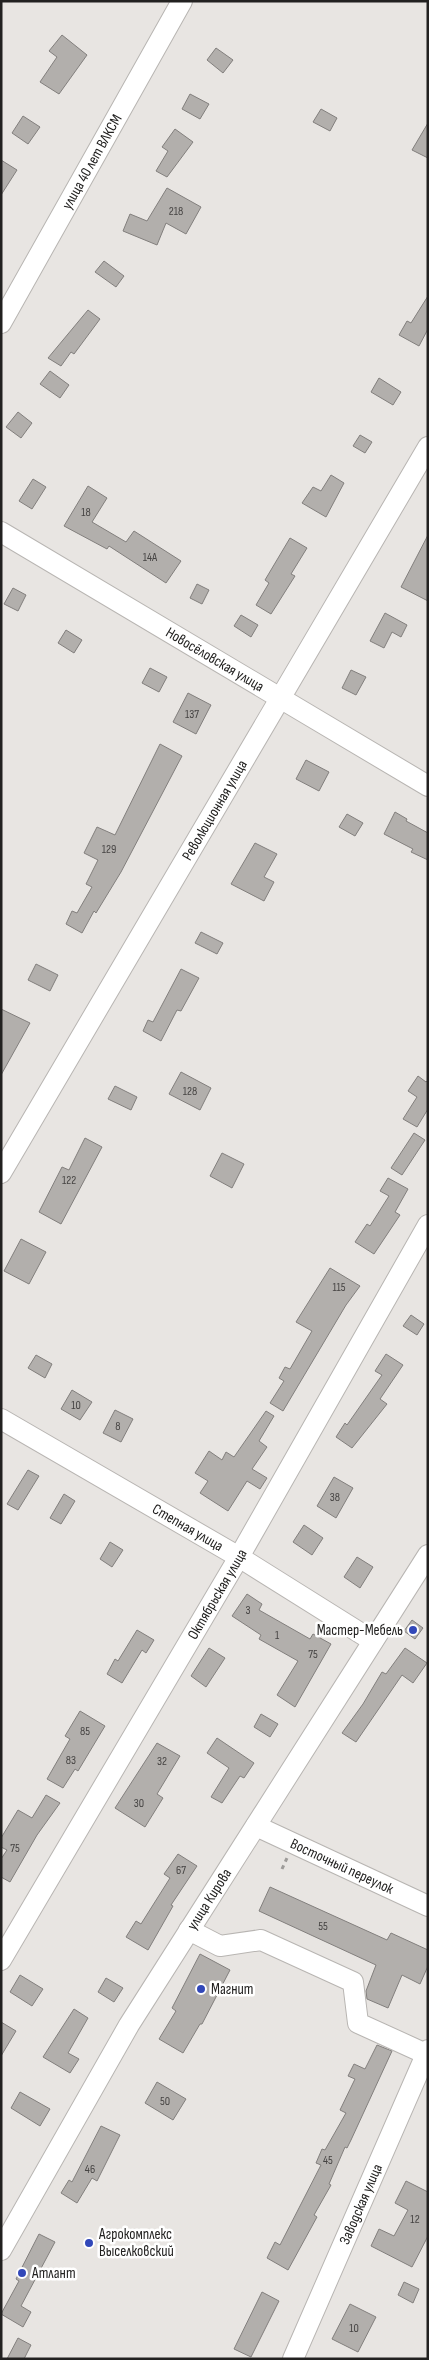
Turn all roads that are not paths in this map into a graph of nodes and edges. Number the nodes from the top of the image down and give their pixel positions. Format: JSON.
{"nodes":[{"id":1,"x":182,"y":1,"type":"edge"},
{"id":2,"x":1,"y":323,"type":"edge"},
{"id":3,"x":428,"y":447,"type":"edge"},
{"id":4,"x":1,"y":532,"type":"edge"},
{"id":5,"x":281,"y":700,"type":"junction"},
{"id":6,"x":428,"y":786,"type":"edge"},
{"id":7,"x":1,"y":1173,"type":"edge"},
{"id":8,"x":428,"y":1225,"type":"edge"},
{"id":9,"x":1,"y":1419,"type":"edge"},
{"id":10,"x":428,"y":1555,"type":"edge"},
{"id":11,"x":238,"y":1557,"type":"junction"},
{"id":12,"x":373,"y":1641,"type":"junction"},
{"id":13,"x":256,"y":1826,"type":"junction"},
{"id":14,"x":428,"y":1906,"type":"edge"},
{"id":15,"x":189,"y":1930,"type":"junction"},
{"id":16,"x":1,"y":1960,"type":"edge"},
{"id":17,"x":427,"y":2052,"type":"edge"},
{"id":18,"x":1,"y":2250,"type":"edge"},
{"id":19,"x":293,"y":2359,"type":"edge"}],
"edges":[{"from":1,"to":2,"type":"street","name":"улица 40 лет ВЛКСМ"},
{"from":3,"to":5,"type":"street","name":"Революционная улица"},
{"from":4,"to":5,"type":"street","name":"Новосёловская улица"},
{"from":5,"to":6,"type":"street","name":"Новосёловская улица"},
{"from":5,"to":7,"type":"street","name":"Революционная улица"},
{"from":8,"to":11,"type":"street","name":"Октябрьская улица"},
{"from":9,"to":11,"type":"street","name":"Степная улица"},
{"from":10,"to":12,"type":"street","name":"улица Кирова"},
{"from":11,"to":12,"type":"street","name":"Степная улица"},
{"from":11,"to":16,"type":"street","name":"Октябрьская улица"},
{"from":12,"to":13,"type":"street","name":"улица Кирова"},
{"from":13,"to":14,"type":"street","name":"Восточный переулок"},
{"from":13,"to":15,"type":"street","name":"улица Кирова"},
{"from":15,"to":17,"type":"street"},
{"from":15,"to":18,"type":"street","name":"улица Кирова"},
{"from":17,"to":19,"type":"street","name":"Заводская улица"}]}
